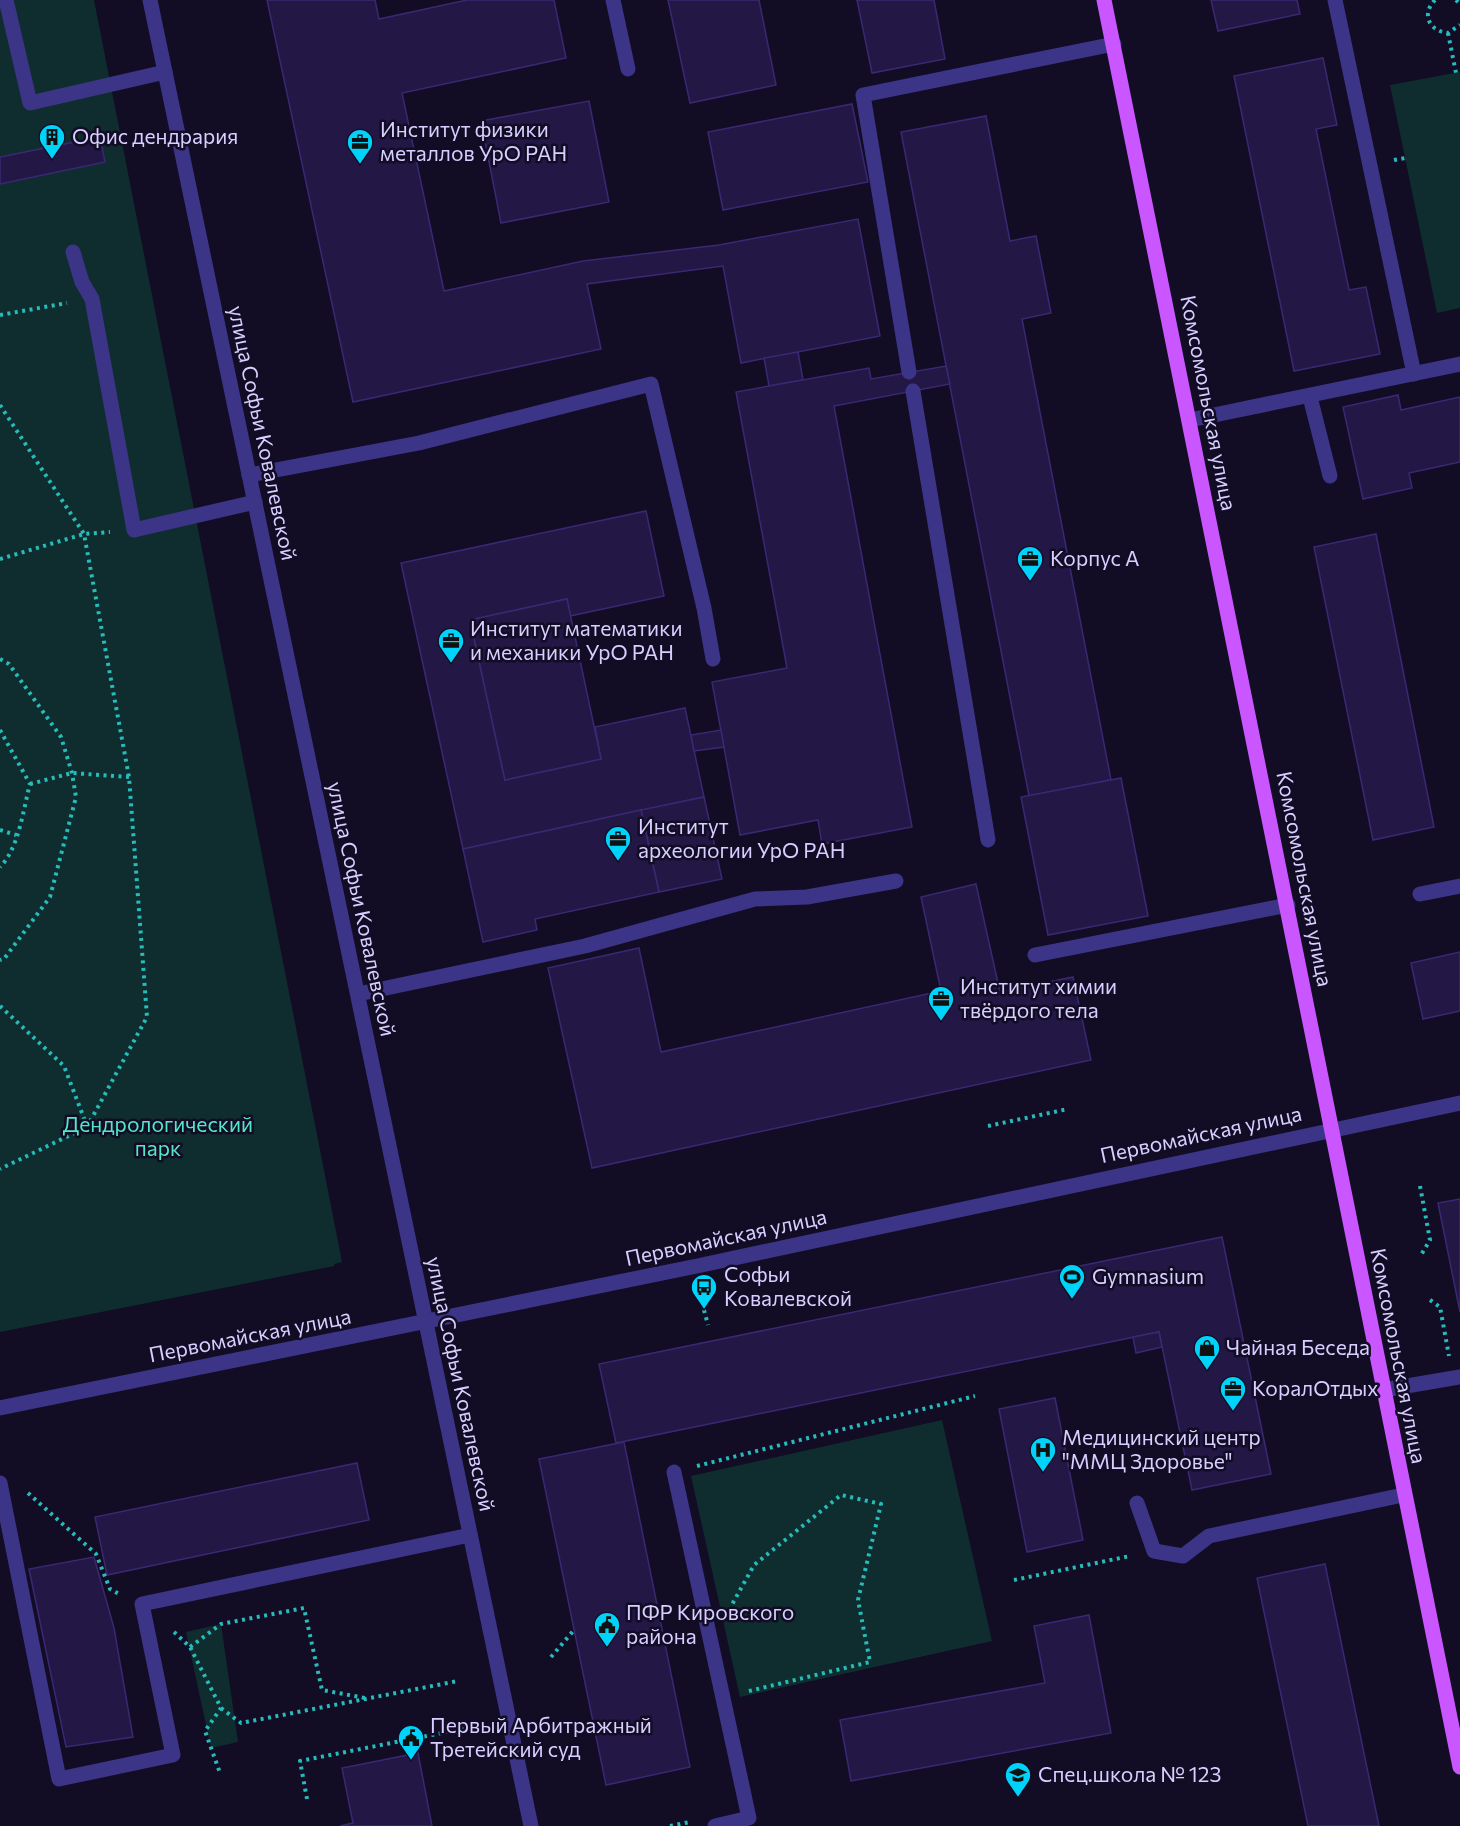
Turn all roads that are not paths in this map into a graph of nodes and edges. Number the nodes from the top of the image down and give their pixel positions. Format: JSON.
{"nodes":[{"id":1,"x":6,"y":0,"type":"edge"},
{"id":2,"x":150,"y":0,"type":"edge"},
{"id":3,"x":614,"y":0,"type":"edge"},
{"id":4,"x":1104,"y":0,"type":"edge"},
{"id":5,"x":1335,"y":0,"type":"edge"},
{"id":6,"x":1114,"y":44,"type":"junction"},
{"id":7,"x":628,"y":69,"type":"dead end"},
{"id":8,"x":165,"y":72,"type":"junction"},
{"id":9,"x":73,"y":252,"type":"dead end"},
{"id":10,"x":1460,"y":364,"type":"edge"},
{"id":11,"x":909,"y":372,"type":"dead end"},
{"id":12,"x":1414,"y":374,"type":"junction"},
{"id":13,"x":913,"y":391,"type":"dead end"},
{"id":14,"x":1310,"y":397,"type":"junction"},
{"id":15,"x":1191,"y":420,"type":"junction"},
{"id":16,"x":249,"y":475,"type":"junction"},
{"id":17,"x":1330,"y":476,"type":"dead end"},
{"id":18,"x":255,"y":502,"type":"junction"},
{"id":19,"x":713,"y":659,"type":"dead end"},
{"id":20,"x":987,"y":840,"type":"dead end"},
{"id":21,"x":896,"y":881,"type":"dead end"},
{"id":22,"x":1460,"y":886,"type":"edge"},
{"id":23,"x":1420,"y":894,"type":"dead end"},
{"id":24,"x":1288,"y":905,"type":"junction"},
{"id":25,"x":1035,"y":955,"type":"dead end"},
{"id":26,"x":358,"y":994,"type":"junction"},
{"id":27,"x":1460,"y":1103,"type":"edge"},
{"id":28,"x":1333,"y":1128,"type":"junction"},
{"id":29,"x":426,"y":1321,"type":"junction"},
{"id":30,"x":1460,"y":1377,"type":"edge"},
{"id":31,"x":1383,"y":1390,"type":"junction"},
{"id":32,"x":0,"y":1408,"type":"edge"},
{"id":33,"x":674,"y":1472,"type":"road end"},
{"id":34,"x":0,"y":1483,"type":"edge"},
{"id":35,"x":1403,"y":1495,"type":"junction"},
{"id":36,"x":1137,"y":1503,"type":"dead end"},
{"id":37,"x":470,"y":1535,"type":"junction"},
{"id":38,"x":1460,"y":1767,"type":"edge"},
{"id":39,"x":531,"y":1826,"type":"edge"},
{"id":40,"x":715,"y":1826,"type":"edge"}],
"edges":[{"from":1,"to":8,"type":"street"},
{"from":2,"to":8,"type":"street","name":"улица Софьи Ковалевской"},
{"from":3,"to":7,"type":"street"},
{"from":4,"to":6,"type":"main road","name":"Комсомольская улица"},
{"from":5,"to":12,"type":"street"},
{"from":6,"to":11,"type":"street"},
{"from":6,"to":15,"type":"main road","name":"Комсомольская улица"},
{"from":8,"to":16,"type":"street","name":"улица Софьи Ковалевской"},
{"from":9,"to":18,"type":"street"},
{"from":10,"to":12,"type":"street"},
{"from":12,"to":14,"type":"street"},
{"from":13,"to":20,"type":"street"},
{"from":14,"to":15,"type":"street"},
{"from":14,"to":17,"type":"street"},
{"from":15,"to":24,"type":"main road","name":"Комсомольская улица"},
{"from":16,"to":18,"type":"street","name":"улица Софьи Ковалевской"},
{"from":16,"to":19,"type":"street"},
{"from":18,"to":26,"type":"street","name":"улица Софьи Ковалевской"},
{"from":21,"to":26,"type":"street"},
{"from":22,"to":23,"type":"street"},
{"from":24,"to":25,"type":"street"},
{"from":24,"to":28,"type":"main road","name":"Комсомольская улица"},
{"from":26,"to":29,"type":"street","name":"улица Софьи Ковалевской"},
{"from":27,"to":28,"type":"street","name":"Первомайская улица"},
{"from":28,"to":29,"type":"street","name":"Первомайская улица"},
{"from":28,"to":31,"type":"main road","name":"Комсомольская улица"},
{"from":29,"to":32,"type":"street","name":"Первомайская улица"},
{"from":29,"to":37,"type":"street","name":"улица Софьи Ковалевской"},
{"from":30,"to":31,"type":"street"},
{"from":31,"to":35,"type":"main road","name":"Комсомольская улица"},
{"from":33,"to":40,"type":"street"},
{"from":34,"to":37,"type":"street"},
{"from":35,"to":36,"type":"street"},
{"from":35,"to":38,"type":"main road","name":"Комсомольская улица"},
{"from":37,"to":39,"type":"street","name":"улица Софьи Ковалевской"}]}
